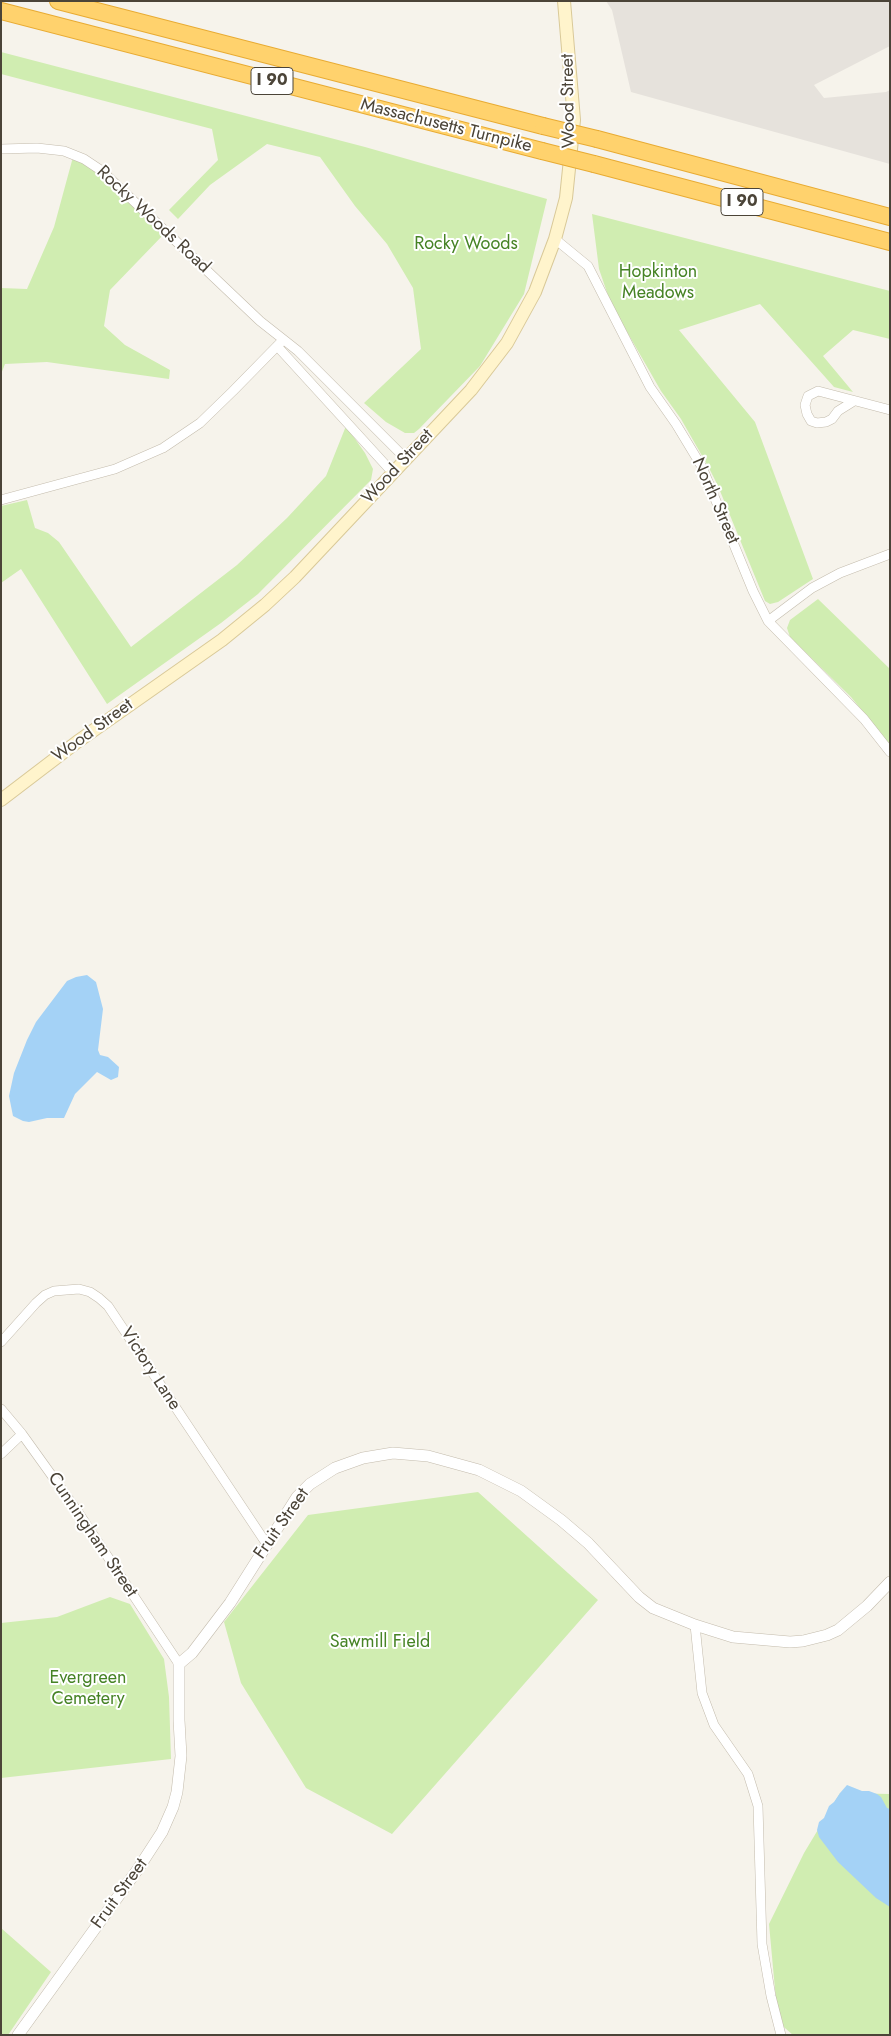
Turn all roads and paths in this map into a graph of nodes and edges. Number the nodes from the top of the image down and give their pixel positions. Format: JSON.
{"nodes":[{"id":1,"x":58,"y":1,"type":"edge"},
{"id":2,"x":79,"y":1,"type":"edge"},
{"id":3,"x":564,"y":1,"type":"edge"},
{"id":4,"x":1,"y":11,"type":"edge"},
{"id":5,"x":101,"y":12,"type":"junction"},
{"id":6,"x":1,"y":149,"type":"edge"},
{"id":7,"x":890,"y":217,"type":"edge"},
{"id":8,"x":555,"y":239,"type":"junction"},
{"id":9,"x":890,"y":242,"type":"edge"},
{"id":10,"x":280,"y":343,"type":"junction"},
{"id":11,"x":854,"y":401,"type":"junction"},
{"id":12,"x":890,"y":410,"type":"edge"},
{"id":13,"x":406,"y":459,"type":"junction"},
{"id":14,"x":394,"y":473,"type":"junction"},
{"id":15,"x":1,"y":500,"type":"edge"},
{"id":16,"x":890,"y":554,"type":"edge"},
{"id":17,"x":768,"y":621,"type":"junction"},
{"id":18,"x":890,"y":752,"type":"edge"},
{"id":19,"x":1,"y":800,"type":"edge"},
{"id":20,"x":1,"y":1342,"type":"edge"},
{"id":21,"x":1,"y":1409,"type":"edge"},
{"id":22,"x":22,"y":1434,"type":"junction"},
{"id":23,"x":1,"y":1454,"type":"edge"},
{"id":24,"x":266,"y":1544,"type":"junction"},
{"id":25,"x":890,"y":1582,"type":"edge"},
{"id":26,"x":695,"y":1625,"type":"junction"},
{"id":27,"x":180,"y":1664,"type":"junction"},
{"id":28,"x":18,"y":2035,"type":"edge"},
{"id":29,"x":781,"y":2035,"type":"edge"}],
"edges":[{"from":1,"to":5,"type":"highway","name":"Massachusetts Turnpike","number":"I 90"},
{"from":2,"to":5,"type":"highway"},
{"from":3,"to":8,"type":"main road","name":"Wood Street"},
{"from":4,"to":9,"type":"highway","name":"Massachusetts Turnpike","number":"I 90","bridge":true},
{"from":5,"to":7,"type":"highway","name":"Massachusetts Turnpike","number":"I 90","bridge":true},
{"from":6,"to":10,"type":"street","name":"Rocky Woods Road"},
{"from":8,"to":13,"type":"main road","name":"Wood Street"},
{"from":8,"to":17,"type":"street","name":"North Street"},
{"from":10,"to":13,"type":"street","name":"Rocky Woods Road"},
{"from":10,"to":14,"type":"street","name":"Rocky Woods Road"},
{"from":10,"to":15,"type":"street"},
{"from":11,"to":11,"type":"street"},
{"from":11,"to":12,"type":"street"},
{"from":13,"to":14,"type":"main road","name":"Wood Street"},
{"from":14,"to":19,"type":"main road","name":"Wood Street"},
{"from":16,"to":17,"type":"street"},
{"from":17,"to":18,"type":"street","name":"North Street"},
{"from":20,"to":24,"type":"street","name":"Victory Lane"},
{"from":21,"to":22,"type":"street","name":"Cunningham Street"},
{"from":22,"to":23,"type":"street"},
{"from":22,"to":27,"type":"street","name":"Cunningham Street"},
{"from":24,"to":26,"type":"street","name":"Fruit Street"},
{"from":24,"to":27,"type":"street","name":"Fruit Street"},
{"from":25,"to":26,"type":"street","name":"Fruit Street"},
{"from":26,"to":29,"type":"street"},
{"from":27,"to":28,"type":"street","name":"Fruit Street"}]}
